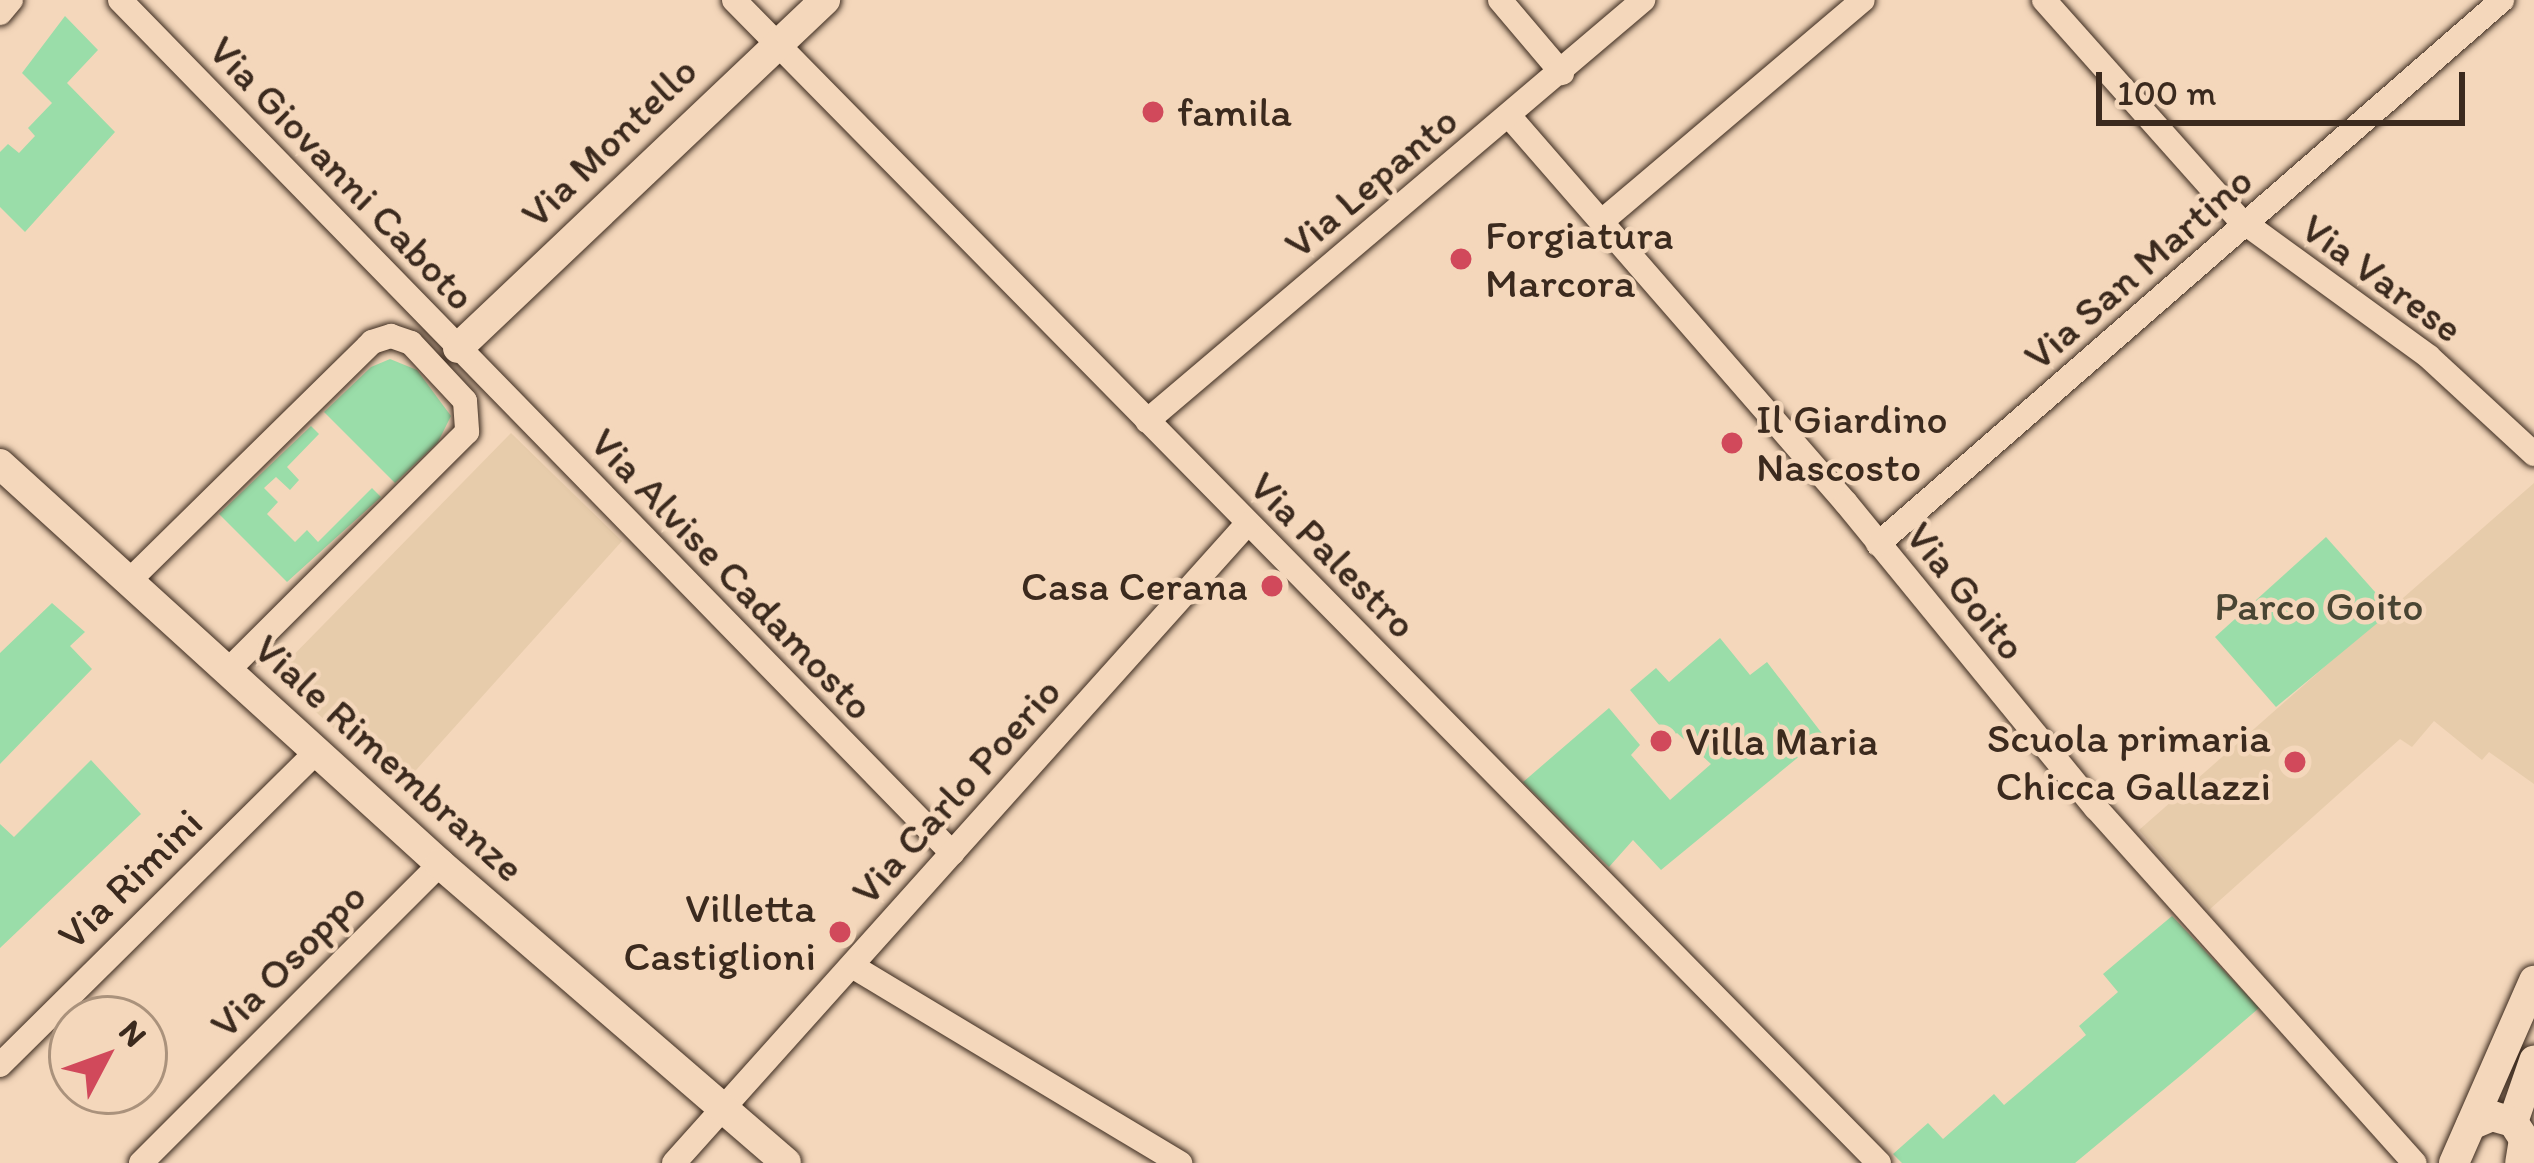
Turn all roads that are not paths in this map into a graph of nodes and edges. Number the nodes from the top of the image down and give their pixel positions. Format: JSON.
{"nodes":[{"id":1,"x":11,"y":0,"type":"edge"},
{"id":2,"x":120,"y":0,"type":"edge"},
{"id":3,"x":734,"y":0,"type":"edge"},
{"id":4,"x":825,"y":0,"type":"edge"},
{"id":5,"x":1500,"y":0,"type":"edge"},
{"id":6,"x":1643,"y":0,"type":"edge"},
{"id":7,"x":1863,"y":0,"type":"edge"},
{"id":8,"x":2044,"y":0,"type":"edge"},
{"id":9,"x":2502,"y":0,"type":"edge"},
{"id":10,"x":0,"y":13,"type":"edge"},
{"id":11,"x":776,"y":42,"type":"junction"},
{"id":12,"x":1562,"y":73,"type":"junction"},
{"id":13,"x":1510,"y":116,"type":"junction"},
{"id":14,"x":1601,"y":222,"type":"junction"},
{"id":15,"x":2246,"y":225,"type":"junction"},
{"id":16,"x":411,"y":343,"type":"junction"},
{"id":17,"x":458,"y":348,"type":"junction"},
{"id":18,"x":465,"y":401,"type":"junction"},
{"id":19,"x":1147,"y":421,"type":"junction"},
{"id":20,"x":2534,"y":454,"type":"edge"},
{"id":21,"x":0,"y":464,"type":"edge"},
{"id":22,"x":1247,"y":524,"type":"junction"},
{"id":23,"x":1878,"y":544,"type":"junction"},
{"id":24,"x":129,"y":581,"type":"junction"},
{"id":25,"x":229,"y":669,"type":"junction"},
{"id":26,"x":317,"y":751,"type":"junction"},
{"id":27,"x":952,"y":853,"type":"junction"},
{"id":28,"x":440,"y":864,"type":"junction"},
{"id":29,"x":852,"y":967,"type":"junction"},
{"id":30,"x":2533,"y":980,"type":"edge"},
{"id":31,"x":2534,"y":1061,"type":"edge"},
{"id":32,"x":0,"y":1065,"type":"edge"},
{"id":33,"x":724,"y":1111,"type":"junction"},
{"id":34,"x":2522,"y":1126,"type":"edge"},
{"id":35,"x":2464,"y":1150,"type":"edge"},
{"id":36,"x":141,"y":1163,"type":"edge"},
{"id":37,"x":674,"y":1163,"type":"edge"},
{"id":38,"x":786,"y":1163,"type":"edge"},
{"id":39,"x":1180,"y":1163,"type":"edge"},
{"id":40,"x":1879,"y":1163,"type":"edge"},
{"id":41,"x":2415,"y":1163,"type":"edge"},
{"id":42,"x":2520,"y":1163,"type":"edge"}],
"edges":[{"from":1,"to":10,"type":"street"},
{"from":2,"to":17,"type":"street","name":"Via Giovanni Caboto"},
{"from":3,"to":11,"type":"street","name":"Via Palestro"},
{"from":4,"to":11,"type":"street","name":"Via Montello"},
{"from":5,"to":12,"type":"street"},
{"from":6,"to":12,"type":"street","name":"Via Lepanto"},
{"from":7,"to":14,"type":"street"},
{"from":8,"to":15,"type":"street","name":"Via Varese"},
{"from":9,"to":15,"type":"street","name":"Via San Martino"},
{"from":11,"to":17,"type":"street","name":"Via Montello"},
{"from":11,"to":19,"type":"street","name":"Via Palestro"},
{"from":12,"to":13,"type":"street","name":"Via Lepanto"},
{"from":13,"to":14,"type":"street","name":"Via Goito"},
{"from":13,"to":19,"type":"street","name":"Via Lepanto"},
{"from":14,"to":23,"type":"street","name":"Via Goito"},
{"from":15,"to":20,"type":"street","name":"Via Varese"},
{"from":15,"to":23,"type":"street","name":"Via San Martino"},
{"from":16,"to":17,"type":"street"},
{"from":16,"to":18,"type":"street"},
{"from":16,"to":24,"type":"street"},
{"from":17,"to":18,"type":"street"},
{"from":17,"to":27,"type":"street","name":"Via Alvise Cadamosto"},
{"from":18,"to":25,"type":"street"},
{"from":19,"to":22,"type":"street","name":"Via Palestro"},
{"from":21,"to":24,"type":"street","name":"Viale Rimembranze"},
{"from":22,"to":27,"type":"street","name":"Via Carlo Poerio"},
{"from":22,"to":40,"type":"street","name":"Via Palestro"},
{"from":23,"to":41,"type":"street","name":"Via Goito"},
{"from":24,"to":25,"type":"street","name":"Viale Rimembranze"},
{"from":25,"to":26,"type":"street","name":"Viale Rimembranze"},
{"from":26,"to":28,"type":"street","name":"Viale Rimembranze"},
{"from":26,"to":32,"type":"street","name":"Via Rimini"},
{"from":27,"to":29,"type":"street","name":"Via Carlo Poerio"},
{"from":28,"to":33,"type":"street","name":"Viale Rimembranze"},
{"from":28,"to":36,"type":"street","name":"Via Osoppo"},
{"from":29,"to":33,"type":"street","name":"Via Carlo Poerio"},
{"from":29,"to":39,"type":"street"},
{"from":30,"to":35,"type":"street"},
{"from":31,"to":34,"type":"street"},
{"from":33,"to":37,"type":"street","name":"Via Carlo Poerio"},
{"from":33,"to":38,"type":"street","name":"Viale Rimembranze"},
{"from":34,"to":35,"type":"street"},
{"from":34,"to":42,"type":"street"}]}
